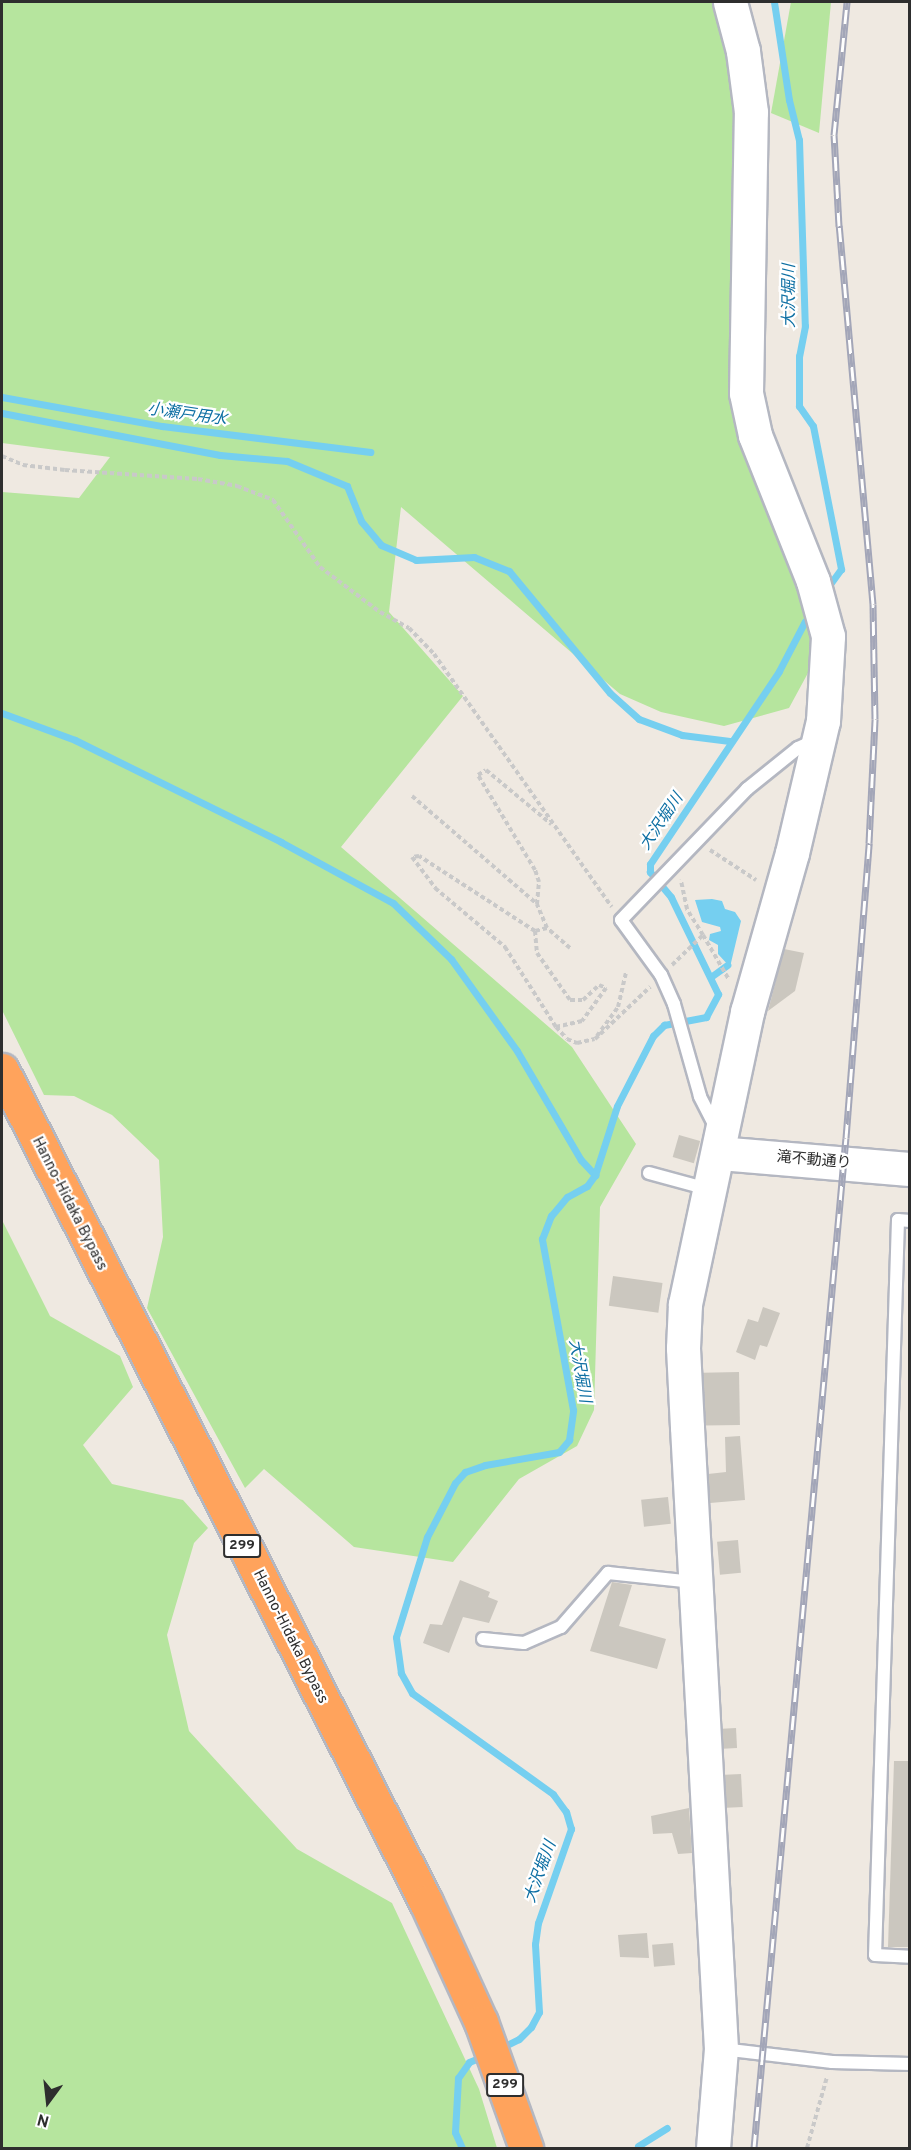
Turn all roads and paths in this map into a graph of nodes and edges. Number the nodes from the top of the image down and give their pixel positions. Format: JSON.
{"nodes":[{"id":1,"x":730,"y":2,"type":"edge"},
{"id":2,"x":2,"y":456,"type":"edge"},
{"id":3,"x":819,"y":740,"type":"junction"},
{"id":4,"x":412,"y":796,"type":"dead end"},
{"id":5,"x":556,"y":828,"type":"junction"},
{"id":6,"x":697,"y":841,"type":"junction"},
{"id":7,"x":674,"y":864,"type":"junction"},
{"id":8,"x":759,"y":882,"type":"dead end"},
{"id":9,"x":537,"y":904,"type":"junction"},
{"id":10,"x":621,"y":920,"type":"junction"},
{"id":11,"x":547,"y":928,"type":"junction"},
{"id":12,"x":536,"y":931,"type":"junction"},
{"id":13,"x":703,"y":935,"type":"junction"},
{"id":14,"x":570,"y":948,"type":"dead end"},
{"id":15,"x":725,"y":970,"type":"dead end"},
{"id":16,"x":626,"y":971,"type":"dead end"},
{"id":17,"x":661,"y":975,"type":"junction"},
{"id":18,"x":556,"y":1027,"type":"junction"},
{"id":19,"x":595,"y":1040,"type":"junction"},
{"id":20,"x":2,"y":1070,"type":"edge"},
{"id":21,"x":720,"y":1147,"type":"junction"},
{"id":22,"x":909,"y":1169,"type":"edge"},
{"id":23,"x":649,"y":1173,"type":"dead end"},
{"id":24,"x":710,"y":1190,"type":"junction"},
{"id":25,"x":909,"y":1221,"type":"edge"},
{"id":26,"x":695,"y":1582,"type":"junction"},
{"id":27,"x":483,"y":1639,"type":"dead end"},
{"id":28,"x":909,"y":1956,"type":"edge"},
{"id":29,"x":721,"y":2049,"type":"junction"},
{"id":30,"x":832,"y":2062,"type":"junction"},
{"id":31,"x":909,"y":2064,"type":"edge"},
{"id":32,"x":526,"y":2148,"type":"edge"},
{"id":33,"x":713,"y":2148,"type":"edge"},
{"id":34,"x":807,"y":2148,"type":"edge"}],
"edges":[{"from":1,"to":3,"type":"street"},
{"from":2,"to":5,"type":"path"},
{"from":3,"to":6,"type":"lane"},
{"from":3,"to":21,"type":"street"},
{"from":4,"to":9,"type":"path"},
{"from":5,"to":9,"type":"path"},
{"from":5,"to":10,"type":"path"},
{"from":6,"to":7,"type":"lane"},
{"from":6,"to":8,"type":"path"},
{"from":7,"to":10,"type":"lane"},
{"from":7,"to":13,"type":"path"},
{"from":9,"to":11,"type":"path"},
{"from":10,"to":17,"type":"lane"},
{"from":11,"to":12,"type":"path"},
{"from":11,"to":14,"type":"path"},
{"from":12,"to":18,"type":"path"},
{"from":12,"to":18,"type":"path"},
{"from":13,"to":15,"type":"path"},
{"from":13,"to":17,"type":"path"},
{"from":16,"to":19,"type":"path"},
{"from":17,"to":19,"type":"path"},
{"from":17,"to":21,"type":"lane"},
{"from":18,"to":19,"type":"path"},
{"from":20,"to":32,"type":"highway","name":"Hanno-Hidaka Bypass","number":"299"},
{"from":21,"to":22,"type":"street","name":"滝不動通り"},
{"from":21,"to":24,"type":"street"},
{"from":23,"to":24,"type":"lane"},
{"from":24,"to":26,"type":"street"},
{"from":25,"to":28,"type":"lane"},
{"from":26,"to":27,"type":"lane"},
{"from":26,"to":29,"type":"street"},
{"from":29,"to":30,"type":"lane"},
{"from":29,"to":33,"type":"street"},
{"from":30,"to":31,"type":"lane"},
{"from":30,"to":34,"type":"path"}]}
